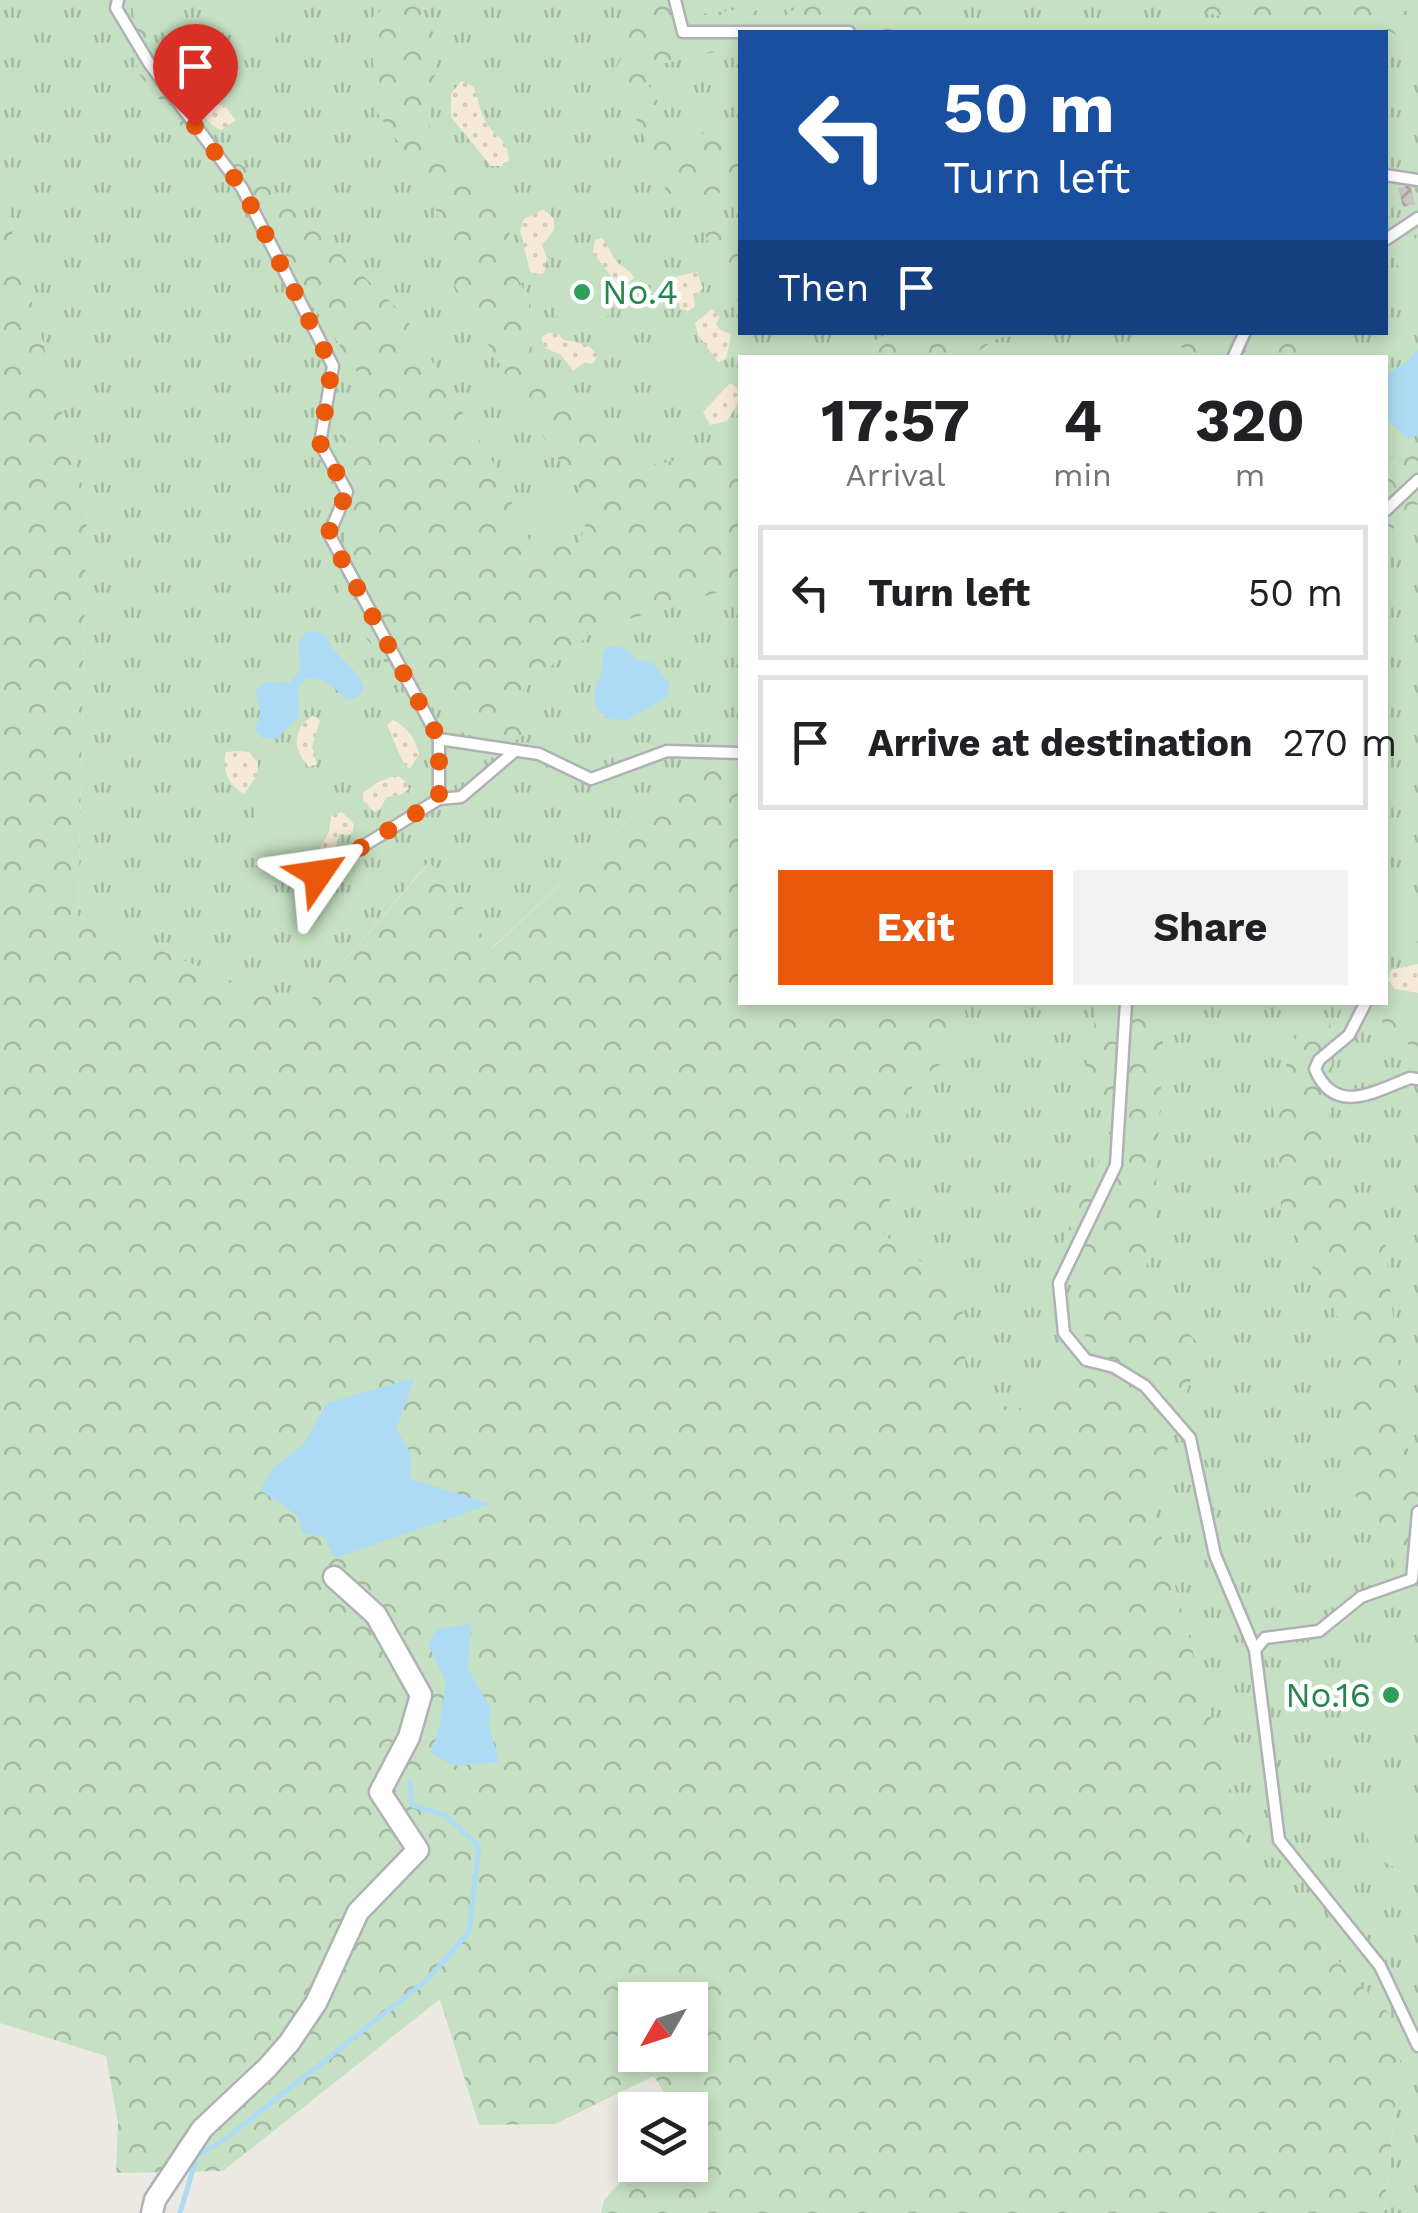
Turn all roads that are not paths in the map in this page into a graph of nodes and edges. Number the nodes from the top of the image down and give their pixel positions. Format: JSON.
{"nodes":[{"id":1,"x":118,"y":0,"type":"edge"},
{"id":2,"x":676,"y":0,"type":"edge"},
{"id":3,"x":738,"y":32,"type":"edge"},
{"id":4,"x":1388,"y":175,"type":"edge"},
{"id":5,"x":1418,"y":180,"type":"edge"},
{"id":6,"x":1418,"y":218,"type":"edge"},
{"id":7,"x":1388,"y":238,"type":"edge"},
{"id":8,"x":1418,"y":480,"type":"edge"},
{"id":9,"x":1388,"y":508,"type":"edge"},
{"id":10,"x":439,"y":739,"type":"junction"},
{"id":11,"x":515,"y":751,"type":"junction"},
{"id":12,"x":738,"y":753,"type":"edge"},
{"id":13,"x":439,"y":799,"type":"junction"},
{"id":14,"x":318,"y":874,"type":"dead end"},
{"id":15,"x":1126,"y":1005,"type":"edge"},
{"id":16,"x":1364,"y":1005,"type":"edge"},
{"id":17,"x":1418,"y":1079,"type":"edge"},
{"id":18,"x":1418,"y":1512,"type":"edge"},
{"id":19,"x":334,"y":1577,"type":"dead end"},
{"id":20,"x":1255,"y":1650,"type":"junction"},
{"id":21,"x":1418,"y":2046,"type":"edge"},
{"id":22,"x":152,"y":2213,"type":"edge"}],
"edges":[{"from":1,"to":10,"type":"lane"},
{"from":2,"to":3,"type":"lane"},
{"from":4,"to":5,"type":"lane"},
{"from":6,"to":7,"type":"lane"},
{"from":8,"to":9,"type":"lane"},
{"from":10,"to":11,"type":"lane"},
{"from":10,"to":13,"type":"lane"},
{"from":11,"to":12,"type":"lane"},
{"from":11,"to":13,"type":"lane"},
{"from":13,"to":14,"type":"lane"},
{"from":15,"to":20,"type":"lane"},
{"from":16,"to":17,"type":"lane"},
{"from":18,"to":20,"type":"lane"},
{"from":19,"to":22,"type":"street"},
{"from":20,"to":21,"type":"lane"}]}
